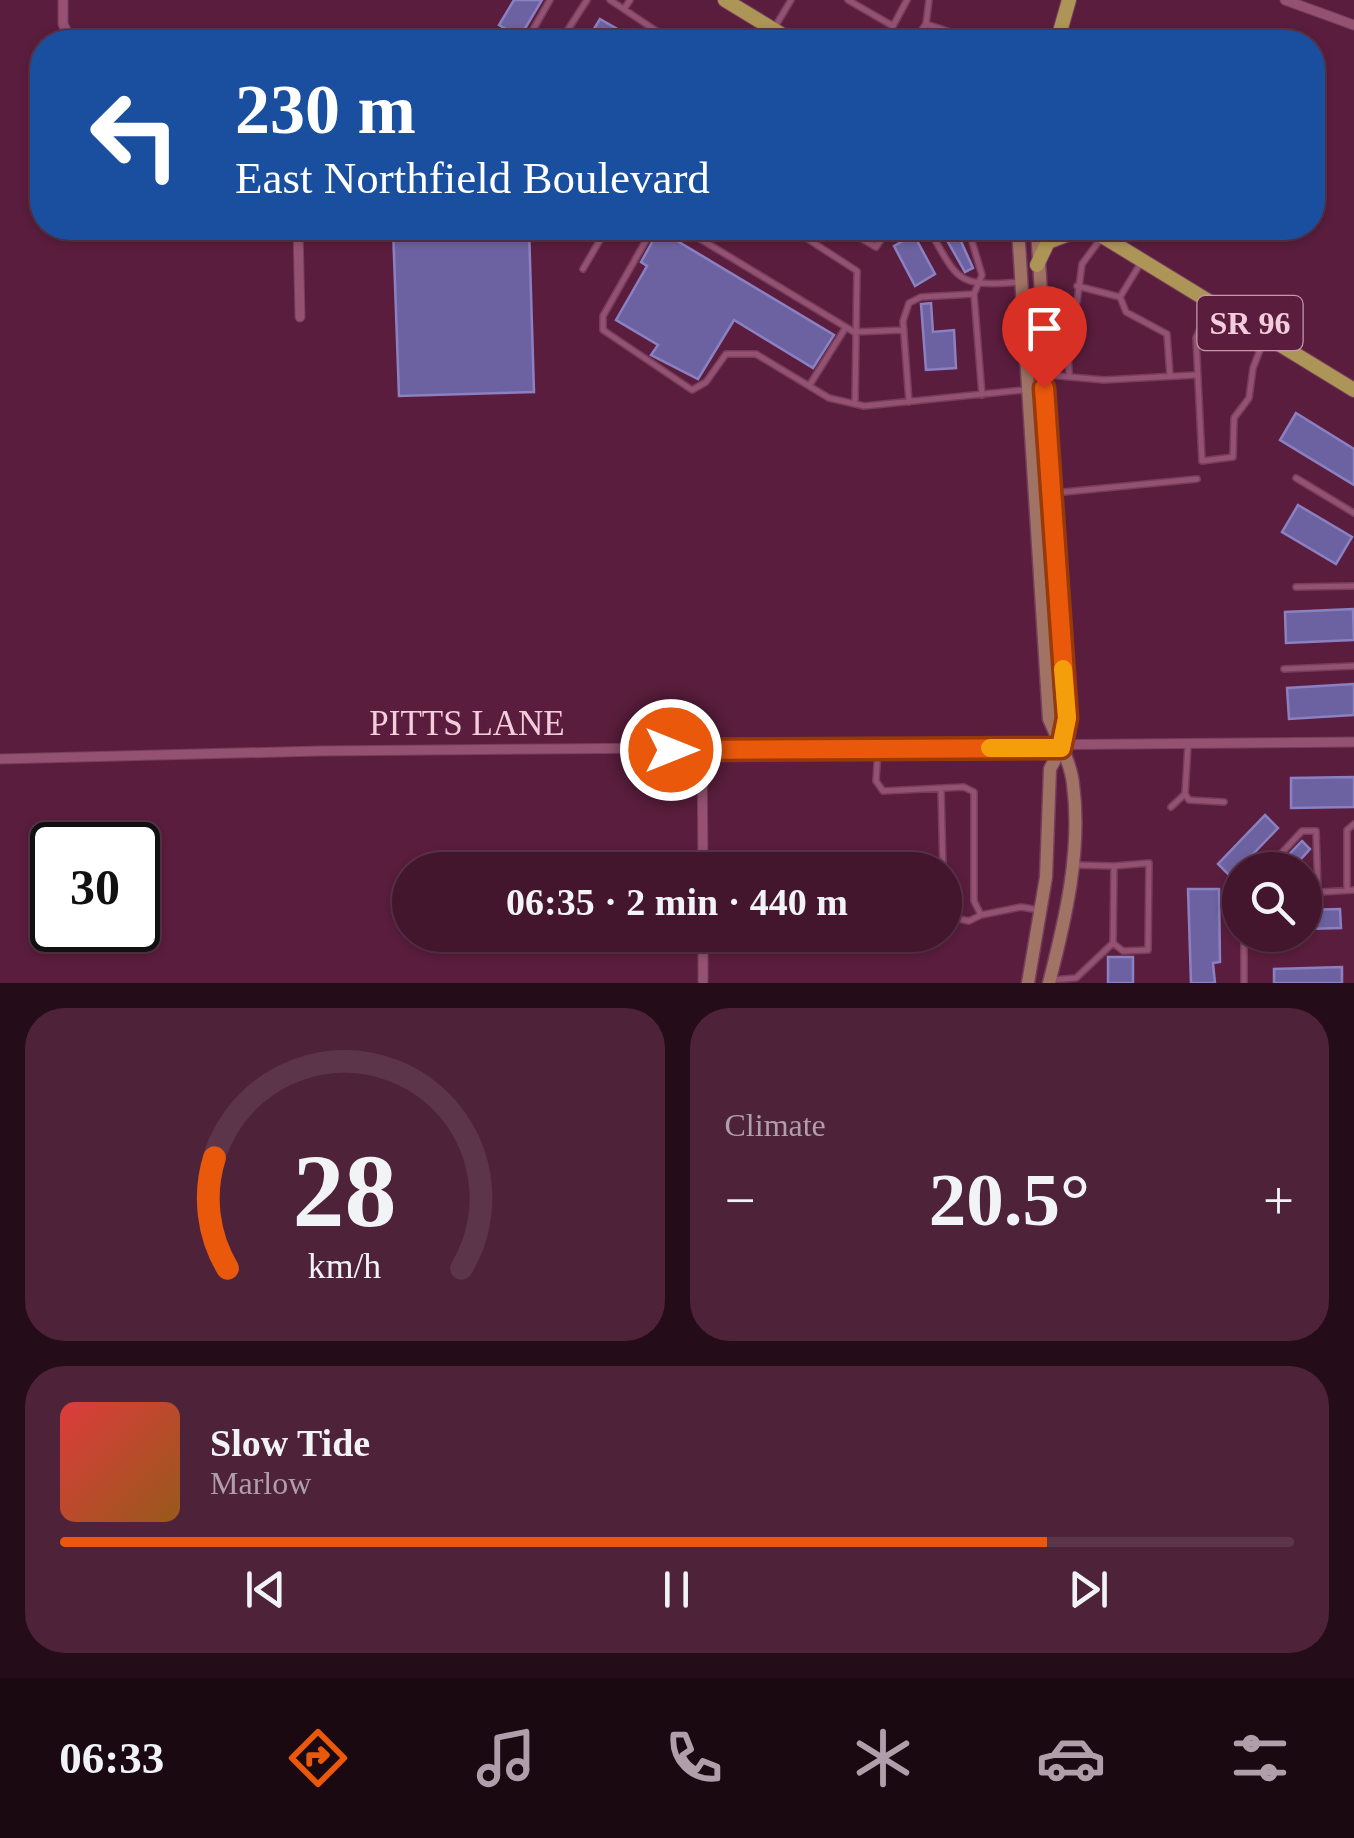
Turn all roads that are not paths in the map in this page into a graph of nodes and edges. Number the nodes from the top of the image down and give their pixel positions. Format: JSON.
{"nodes":[{"id":1,"x":63,"y":0,"type":"edge"},
{"id":2,"x":550,"y":0,"type":"edge"},
{"id":3,"x":587,"y":0,"type":"edge"},
{"id":4,"x":610,"y":0,"type":"edge"},
{"id":5,"x":630,"y":0,"type":"edge"},
{"id":6,"x":725,"y":0,"type":"edge"},
{"id":7,"x":791,"y":0,"type":"edge"},
{"id":8,"x":848,"y":0,"type":"edge"},
{"id":9,"x":908,"y":0,"type":"edge"},
{"id":10,"x":929,"y":0,"type":"edge"},
{"id":11,"x":1069,"y":0,"type":"edge"},
{"id":12,"x":1285,"y":0,"type":"edge"},
{"id":13,"x":624,"y":9,"type":"junction"},
{"id":14,"x":926,"y":24,"type":"junction"},
{"id":15,"x":1354,"y":26,"type":"edge"},
{"id":16,"x":66,"y":30,"type":"edge"},
{"id":17,"x":533,"y":30,"type":"edge"},
{"id":18,"x":568,"y":30,"type":"edge"},
{"id":19,"x":655,"y":30,"type":"edge"},
{"id":20,"x":762,"y":30,"type":"edge"},
{"id":21,"x":773,"y":30,"type":"edge"},
{"id":22,"x":922,"y":30,"type":"edge"},
{"id":23,"x":944,"y":30,"type":"edge"},
{"id":24,"x":1060,"y":30,"type":"edge"},
{"id":25,"x":298,"y":240,"type":"edge"},
{"id":26,"x":600,"y":240,"type":"edge"},
{"id":27,"x":647,"y":240,"type":"edge"},
{"id":28,"x":702,"y":240,"type":"edge"},
{"id":29,"x":809,"y":240,"type":"edge"},
{"id":30,"x":935,"y":240,"type":"edge"},
{"id":31,"x":972,"y":240,"type":"edge"},
{"id":32,"x":1018,"y":240,"type":"edge"},
{"id":33,"x":1037,"y":240,"type":"edge"},
{"id":34,"x":1055,"y":240,"type":"edge"},
{"id":35,"x":1089,"y":240,"type":"edge"},
{"id":36,"x":1110,"y":240,"type":"edge"},
{"id":37,"x":1144,"y":259,"type":"junction"},
{"id":38,"x":1036,"y":265,"type":"junction"},
{"id":39,"x":582,"y":269,"type":"dead end"},
{"id":40,"x":1020,"y":282,"type":"junction"},
{"id":41,"x":976,"y":285,"type":"junction"},
{"id":42,"x":1077,"y":286,"type":"junction"},
{"id":43,"x":974,"y":294,"type":"junction"},
{"id":44,"x":1120,"y":297,"type":"junction"},
{"id":45,"x":1214,"y":300,"type":"junction"},
{"id":46,"x":300,"y":317,"type":"dead end"},
{"id":47,"x":1068,"y":320,"type":"junction"},
{"id":48,"x":1040,"y":321,"type":"junction"},
{"id":49,"x":846,"y":327,"type":"junction"},
{"id":50,"x":904,"y":330,"type":"junction"},
{"id":51,"x":854,"y":332,"type":"junction"},
{"id":52,"x":1266,"y":334,"type":"junction"},
{"id":53,"x":1070,"y":374,"type":"junction"},
{"id":54,"x":1195,"y":374,"type":"junction"},
{"id":55,"x":1170,"y":376,"type":"junction"},
{"id":56,"x":1043,"y":381,"type":"junction"},
{"id":57,"x":809,"y":386,"type":"junction"},
{"id":58,"x":1027,"y":390,"type":"junction"},
{"id":59,"x":1354,"y":390,"type":"edge"},
{"id":60,"x":982,"y":396,"type":"junction"},
{"id":61,"x":909,"y":402,"type":"junction"},
{"id":62,"x":856,"y":404,"type":"junction"},
{"id":63,"x":1296,"y":478,"type":"dead end"},
{"id":64,"x":1197,"y":479,"type":"dead end"},
{"id":65,"x":1051,"y":493,"type":"junction"},
{"id":66,"x":1354,"y":513,"type":"edge"},
{"id":67,"x":1056,"y":568,"type":"junction"},
{"id":68,"x":1038,"y":570,"type":"junction"},
{"id":69,"x":1354,"y":586,"type":"edge"},
{"id":70,"x":1296,"y":587,"type":"dead end"},
{"id":71,"x":1354,"y":666,"type":"edge"},
{"id":72,"x":1284,"y":670,"type":"dead end"},
{"id":73,"x":1354,"y":742,"type":"edge"},
{"id":74,"x":1188,"y":746,"type":"junction"},
{"id":75,"x":878,"y":748,"type":"junction"},
{"id":76,"x":1061,"y":748,"type":"junction"},
{"id":77,"x":702,"y":749,"type":"junction"},
{"id":78,"x":0,"y":759,"type":"edge"},
{"id":79,"x":941,"y":788,"type":"junction"},
{"id":80,"x":1185,"y":794,"type":"junction"},
{"id":81,"x":1224,"y":802,"type":"dead end"},
{"id":82,"x":1171,"y":807,"type":"dead end"},
{"id":83,"x":1354,"y":824,"type":"edge"},
{"id":84,"x":703,"y":852,"type":"edge"},
{"id":85,"x":943,"y":852,"type":"edge"},
{"id":86,"x":1283,"y":852,"type":"edge"},
{"id":87,"x":1317,"y":852,"type":"edge"},
{"id":88,"x":1072,"y":865,"type":"junction"},
{"id":89,"x":1114,"y":866,"type":"junction"},
{"id":90,"x":1350,"y":890,"type":"edge"},
{"id":91,"x":1322,"y":892,"type":"edge"},
{"id":92,"x":1042,"y":910,"type":"junction"},
{"id":93,"x":981,"y":914,"type":"junction"},
{"id":94,"x":962,"y":920,"type":"edge"},
{"id":95,"x":1113,"y":944,"type":"junction"},
{"id":96,"x":703,"y":952,"type":"edge"},
{"id":97,"x":1244,"y":952,"type":"edge"},
{"id":98,"x":703,"y":981,"type":"edge"},
{"id":99,"x":1049,"y":982,"type":"edge"},
{"id":100,"x":1028,"y":983,"type":"edge"},
{"id":101,"x":1244,"y":983,"type":"edge"}],
"edges":[{"from":1,"to":16,"type":"street"},
{"from":2,"to":17,"type":"lane"},
{"from":3,"to":18,"type":"lane"},
{"from":4,"to":13,"type":"lane"},
{"from":5,"to":13,"type":"lane"},
{"from":6,"to":20,"type":"main road"},
{"from":7,"to":21,"type":"lane"},
{"from":8,"to":9,"type":"lane"},
{"from":10,"to":14,"type":"lane"},
{"from":11,"to":24,"type":"main road"},
{"from":12,"to":15,"type":"street"},
{"from":13,"to":19,"type":"lane"},
{"from":14,"to":22,"type":"lane"},
{"from":14,"to":23,"type":"lane"},
{"from":25,"to":46,"type":"street"},
{"from":26,"to":39,"type":"lane"},
{"from":27,"to":57,"type":"lane"},
{"from":28,"to":49,"type":"lane"},
{"from":29,"to":51,"type":"lane"},
{"from":30,"to":41,"type":"lane"},
{"from":31,"to":41,"type":"lane"},
{"from":32,"to":40,"type":"main road"},
{"from":33,"to":38,"type":"main road"},
{"from":34,"to":38,"type":"main road"},
{"from":35,"to":42,"type":"lane"},
{"from":36,"to":37,"type":"main road","number":"SR 96"},
{"from":37,"to":44,"type":"lane"},
{"from":37,"to":45,"type":"main road","number":"SR 96"},
{"from":38,"to":48,"type":"main road"},
{"from":40,"to":41,"type":"lane"},
{"from":40,"to":58,"type":"main road"},
{"from":41,"to":43,"type":"lane"},
{"from":42,"to":44,"type":"lane"},
{"from":42,"to":47,"type":"lane"},
{"from":43,"to":50,"type":"lane"},
{"from":43,"to":60,"type":"lane"},
{"from":44,"to":55,"type":"lane"},
{"from":45,"to":52,"type":"main road","number":"SR 96"},
{"from":45,"to":54,"type":"lane"},
{"from":47,"to":48,"type":"lane"},
{"from":47,"to":53,"type":"lane"},
{"from":48,"to":56,"type":"main road"},
{"from":49,"to":51,"type":"lane"},
{"from":49,"to":57,"type":"lane"},
{"from":50,"to":51,"type":"lane"},
{"from":50,"to":61,"type":"lane"},
{"from":51,"to":62,"type":"lane"},
{"from":52,"to":54,"type":"lane"},
{"from":52,"to":59,"type":"main road","number":"SR 96"},
{"from":53,"to":55,"type":"lane"},
{"from":53,"to":56,"type":"lane"},
{"from":54,"to":55,"type":"lane"},
{"from":56,"to":58,"type":"lane"},
{"from":56,"to":65,"type":"main road"},
{"from":57,"to":62,"type":"lane"},
{"from":58,"to":60,"type":"lane"},
{"from":58,"to":68,"type":"main road"},
{"from":60,"to":61,"type":"lane"},
{"from":61,"to":62,"type":"lane"},
{"from":63,"to":66,"type":"lane"},
{"from":64,"to":65,"type":"lane"},
{"from":65,"to":67,"type":"main road"},
{"from":67,"to":68,"type":"main road"},
{"from":67,"to":76,"type":"main road"},
{"from":68,"to":76,"type":"main road"},
{"from":69,"to":70,"type":"lane"},
{"from":71,"to":72,"type":"lane"},
{"from":73,"to":74,"type":"street","name":"PITTS LANE"},
{"from":74,"to":76,"type":"street","name":"PITTS LANE"},
{"from":74,"to":80,"type":"lane"},
{"from":75,"to":76,"type":"street","name":"PITTS LANE"},
{"from":75,"to":77,"type":"street","name":"PITTS LANE"},
{"from":75,"to":79,"type":"lane"},
{"from":76,"to":88,"type":"main road"},
{"from":76,"to":92,"type":"main road"},
{"from":77,"to":78,"type":"street","name":"PITTS LANE"},
{"from":77,"to":84,"type":"street"},
{"from":79,"to":85,"type":"lane"},
{"from":79,"to":93,"type":"lane"},
{"from":80,"to":81,"type":"lane"},
{"from":80,"to":82,"type":"lane"},
{"from":83,"to":90,"type":"lane"},
{"from":86,"to":87,"type":"lane"},
{"from":88,"to":89,"type":"lane"},
{"from":88,"to":99,"type":"main road"},
{"from":89,"to":95,"type":"lane"},
{"from":89,"to":95,"type":"lane"},
{"from":90,"to":91,"type":"lane"},
{"from":92,"to":93,"type":"lane"},
{"from":92,"to":100,"type":"main road"},
{"from":93,"to":94,"type":"lane"},
{"from":95,"to":99,"type":"lane"},
{"from":96,"to":98,"type":"street"},
{"from":97,"to":101,"type":"lane"}]}
